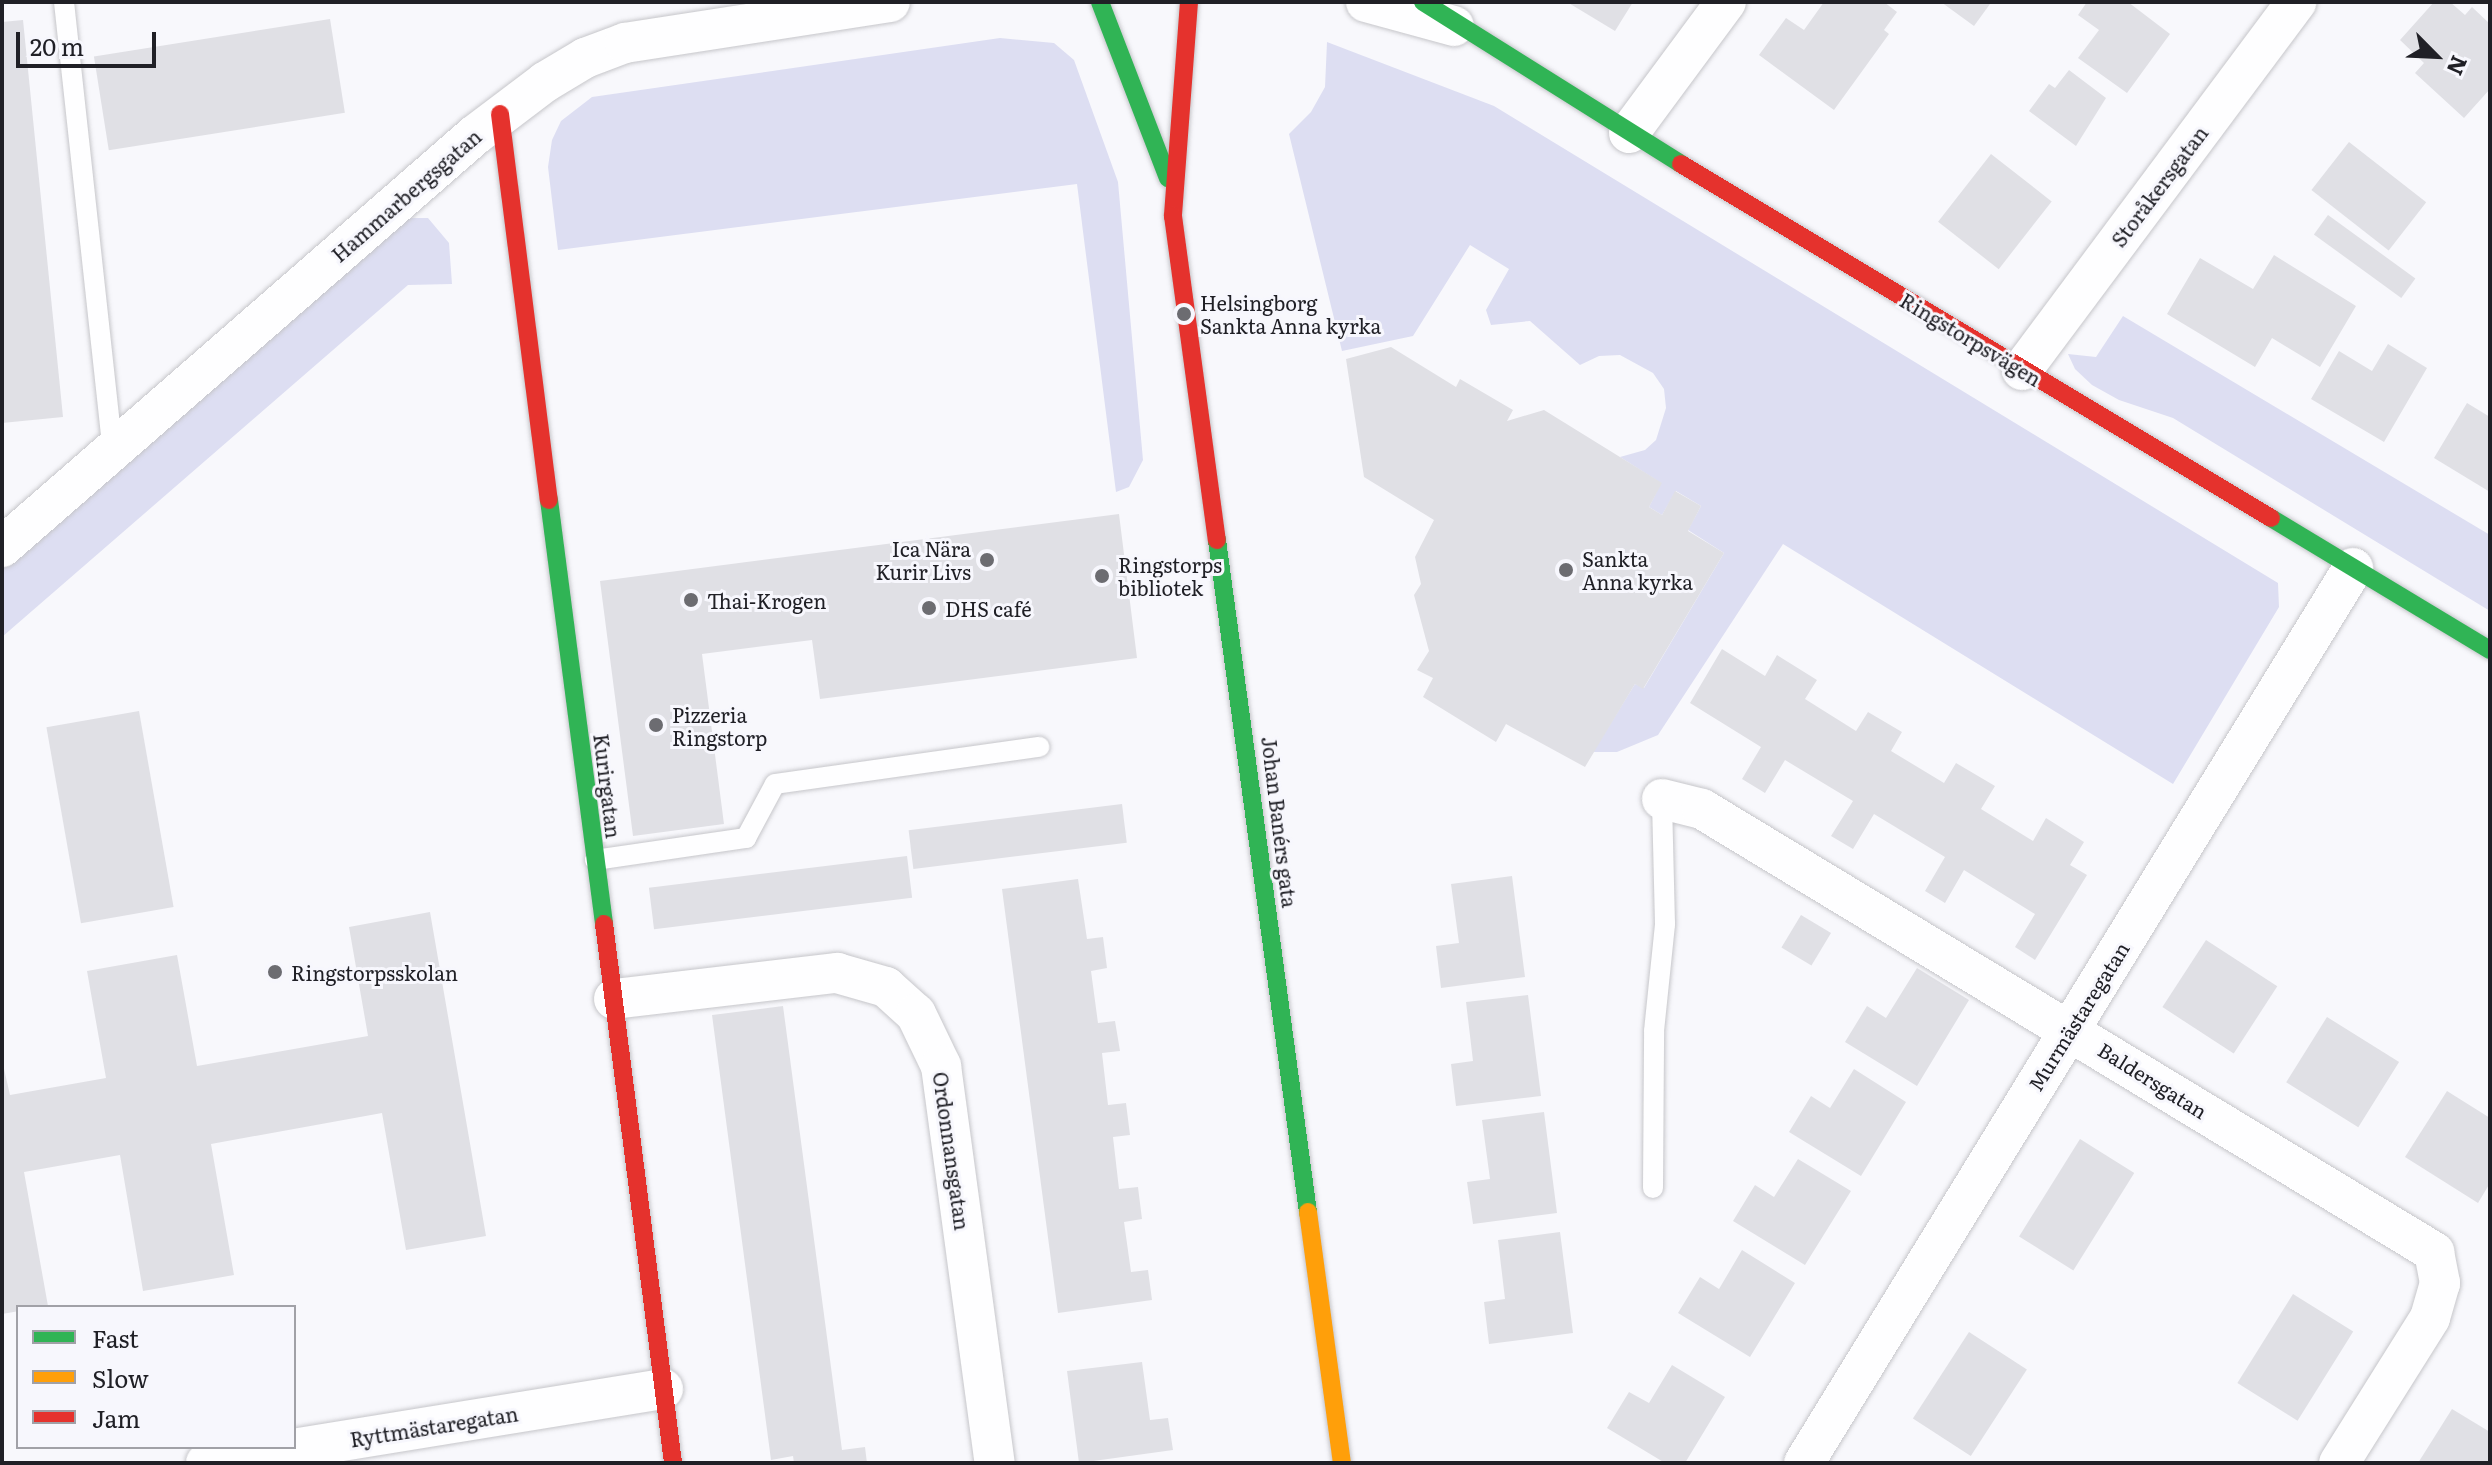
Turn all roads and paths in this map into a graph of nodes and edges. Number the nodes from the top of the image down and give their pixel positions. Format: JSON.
{"nodes":[{"id":1,"x":64,"y":2,"type":"edge"},
{"id":2,"x":890,"y":2,"type":"edge"},
{"id":3,"x":1100,"y":2,"type":"edge"},
{"id":4,"x":1189,"y":2,"type":"edge"},
{"id":5,"x":1366,"y":2,"type":"edge"},
{"id":6,"x":1423,"y":2,"type":"edge"},
{"id":7,"x":1726,"y":2,"type":"edge"},
{"id":8,"x":2296,"y":2,"type":"edge"},
{"id":9,"x":1454,"y":26,"type":"junction"},
{"id":10,"x":500,"y":114,"type":"junction"},
{"id":11,"x":1629,"y":133,"type":"junction"},
{"id":12,"x":1171,"y":187,"type":"junction"},
{"id":13,"x":2022,"y":370,"type":"junction"},
{"id":14,"x":113,"y":450,"type":"junction"},
{"id":15,"x":2,"y":547,"type":"edge"},
{"id":16,"x":2353,"y":568,"type":"junction"},
{"id":17,"x":2490,"y":650,"type":"edge"},
{"id":18,"x":1039,"y":747,"type":"dead end"},
{"id":19,"x":1662,"y":799,"type":"joint"},
{"id":20,"x":595,"y":860,"type":"junction"},
{"id":21,"x":614,"y":999,"type":"junction"},
{"id":22,"x":2070,"y":1029,"type":"junction"},
{"id":23,"x":1653,"y":1188,"type":"dead end"},
{"id":24,"x":663,"y":1389,"type":"junction"},
{"id":25,"x":296,"y":1448,"type":"edge"},
{"id":26,"x":292,"y":1449,"type":"edge"},
{"id":27,"x":206,"y":1463,"type":"edge"},
{"id":28,"x":673,"y":1463,"type":"edge"},
{"id":29,"x":995,"y":1463,"type":"edge"},
{"id":30,"x":1342,"y":1463,"type":"edge"},
{"id":31,"x":1804,"y":1463,"type":"edge"},
{"id":32,"x":2339,"y":1463,"type":"edge"}],
"edges":[{"from":1,"to":14,"type":"lane"},
{"from":2,"to":10,"type":"street","name":"Hammarbergsgatan"},
{"from":3,"to":12,"type":"street","name":"Johan Banérs gata"},
{"from":4,"to":12,"type":"street","name":"Johan Banérs gata"},
{"from":5,"to":9,"type":"street","name":"Ringstorpsvägen"},
{"from":6,"to":9,"type":"street","name":"Ringstorpsvägen"},
{"from":7,"to":11,"type":"street"},
{"from":8,"to":13,"type":"street","name":"Storåkersgatan"},
{"from":9,"to":11,"type":"street","name":"Ringstorpsvägen"},
{"from":10,"to":14,"type":"street","name":"Hammarbergsgatan"},
{"from":10,"to":20,"type":"street","name":"Kurirgatan"},
{"from":11,"to":13,"type":"street","name":"Ringstorpsvägen"},
{"from":12,"to":30,"type":"street","name":"Johan Banérs gata"},
{"from":13,"to":16,"type":"street","name":"Ringstorpsvägen"},
{"from":14,"to":15,"type":"street","name":"Hammarbergsgatan"},
{"from":16,"to":17,"type":"street","name":"Ringstorpsvägen"},
{"from":16,"to":22,"type":"street","name":"Murmästaregatan"},
{"from":18,"to":20,"type":"lane"},
{"from":19,"to":22,"type":"street","name":"Baldersgatan"},
{"from":19,"to":23,"type":"lane"},
{"from":20,"to":21,"type":"street","name":"Kurirgatan"},
{"from":21,"to":24,"type":"street","name":"Kurirgatan"},
{"from":21,"to":29,"type":"street","name":"Ordonnansgatan"},
{"from":22,"to":31,"type":"street","name":"Murmästaregatan"},
{"from":22,"to":32,"type":"street","name":"Baldersgatan"},
{"from":24,"to":25,"type":"street","name":"Ryttmästaregatan"},
{"from":24,"to":28,"type":"street","name":"Kurirgatan"},
{"from":26,"to":27,"type":"street","name":"Ryttmästaregatan"}]}
